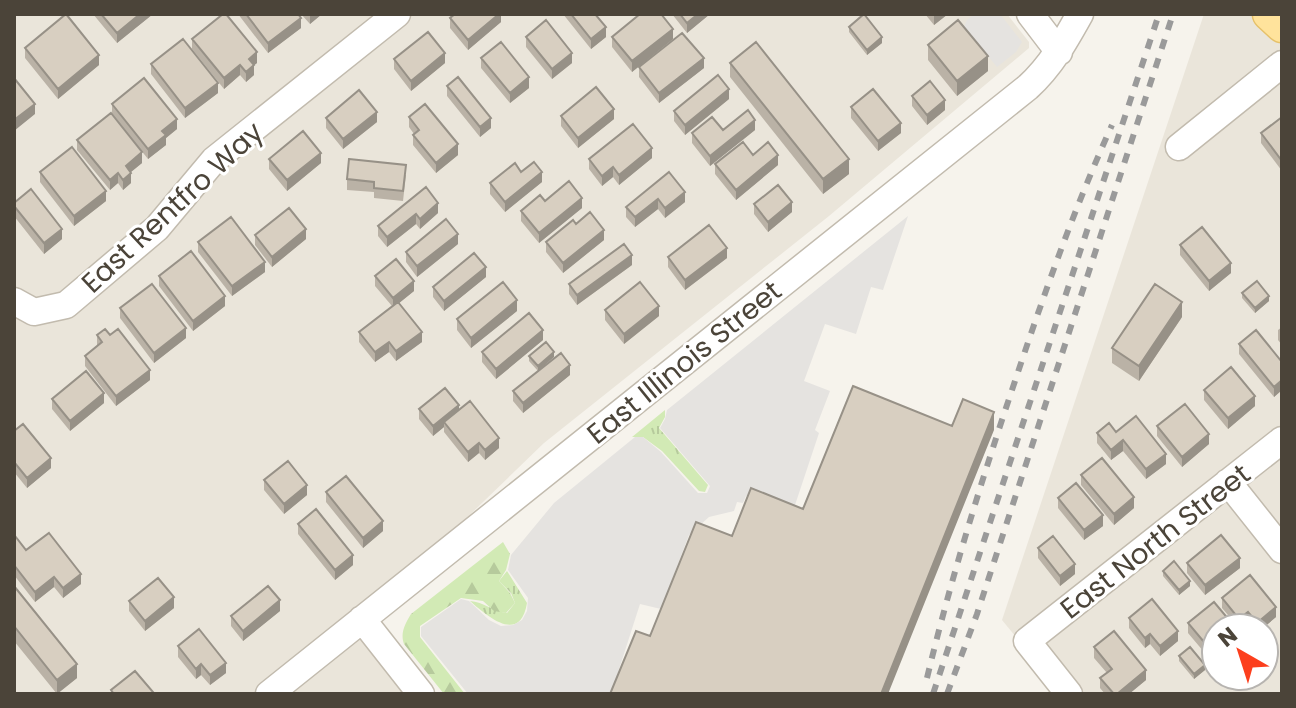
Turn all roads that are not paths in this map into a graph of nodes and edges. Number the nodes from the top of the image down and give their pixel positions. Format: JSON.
{"nodes":[{"id":1,"x":397,"y":14,"type":"edge"},
{"id":2,"x":1030,"y":14,"type":"edge"},
{"id":3,"x":1080,"y":14,"type":"edge"},
{"id":4,"x":1269,"y":14,"type":"edge"},
{"id":5,"x":1282,"y":26,"type":"edge"},
{"id":6,"x":1059,"y":52,"type":"junction"},
{"id":7,"x":1282,"y":64,"type":"edge"},
{"id":8,"x":1179,"y":147,"type":"dead end"},
{"id":9,"x":14,"y":301,"type":"edge"},
{"id":10,"x":1282,"y":440,"type":"edge"},
{"id":11,"x":1228,"y":482,"type":"junction"},
{"id":12,"x":1282,"y":550,"type":"edge"},
{"id":13,"x":362,"y":619,"type":"junction"},
{"id":14,"x":269,"y":694,"type":"edge"},
{"id":15,"x":421,"y":694,"type":"edge"},
{"id":16,"x":1069,"y":694,"type":"edge"}],
"edges":[{"from":1,"to":9,"type":"street","name":"East Rentfro Way"},
{"from":2,"to":6,"type":"street"},
{"from":3,"to":6,"type":"street","name":"East Illinois Street"},
{"from":4,"to":5,"type":"main road"},
{"from":6,"to":13,"type":"street","name":"East Illinois Street"},
{"from":7,"to":8,"type":"street"},
{"from":10,"to":11,"type":"street","name":"East North Street"},
{"from":11,"to":12,"type":"street"},
{"from":11,"to":16,"type":"street","name":"East North Street"},
{"from":13,"to":14,"type":"street","name":"East Illinois Street"},
{"from":13,"to":15,"type":"street"}]}
